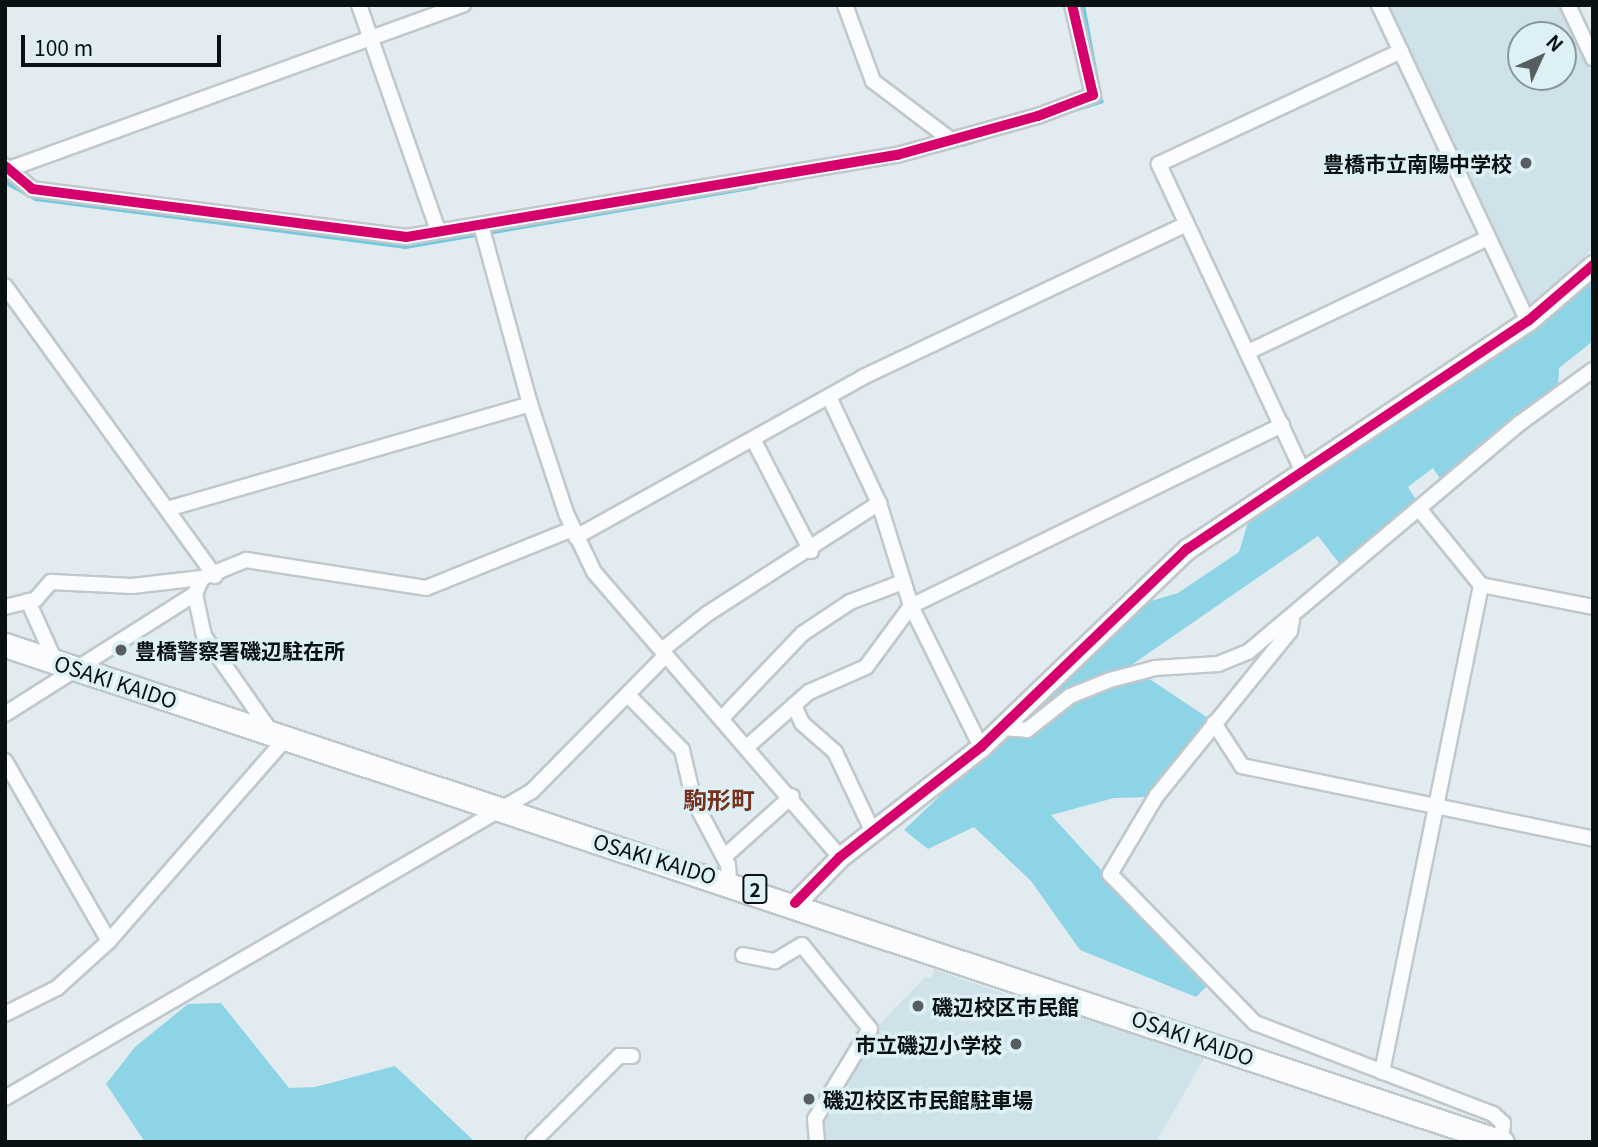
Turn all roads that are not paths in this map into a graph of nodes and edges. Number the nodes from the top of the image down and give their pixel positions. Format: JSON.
{"nodes":[{"id":1,"x":359,"y":5,"type":"edge"},
{"id":2,"x":463,"y":5,"type":"edge"},
{"id":3,"x":845,"y":5,"type":"edge"},
{"id":4,"x":1073,"y":5,"type":"edge"},
{"id":5,"x":1380,"y":5,"type":"edge"},
{"id":6,"x":1568,"y":5,"type":"edge"},
{"id":7,"x":371,"y":40,"type":"junction"},
{"id":8,"x":1401,"y":51,"type":"junction"},
{"id":9,"x":1593,"y":58,"type":"edge"},
{"id":10,"x":951,"y":140,"type":"junction"},
{"id":11,"x":7,"y":167,"type":"edge"},
{"id":12,"x":1185,"y":225,"type":"junction"},
{"id":13,"x":438,"y":231,"type":"junction"},
{"id":14,"x":482,"y":232,"type":"junction"},
{"id":15,"x":1488,"y":238,"type":"junction"},
{"id":16,"x":1593,"y":265,"type":"edge"},
{"id":17,"x":5,"y":286,"type":"edge"},
{"id":18,"x":1528,"y":321,"type":"junction"},
{"id":19,"x":1248,"y":352,"type":"junction"},
{"id":20,"x":1593,"y":370,"type":"edge"},
{"id":21,"x":830,"y":399,"type":"junction"},
{"id":22,"x":530,"y":404,"type":"junction"},
{"id":23,"x":1282,"y":425,"type":"junction"},
{"id":24,"x":754,"y":441,"type":"junction"},
{"id":25,"x":1303,"y":472,"type":"junction"},
{"id":26,"x":879,"y":503,"type":"junction"},
{"id":27,"x":167,"y":509,"type":"junction"},
{"id":28,"x":1420,"y":510,"type":"junction"},
{"id":29,"x":574,"y":533,"type":"junction"},
{"id":30,"x":811,"y":551,"type":"junction"},
{"id":31,"x":208,"y":577,"type":"junction"},
{"id":32,"x":903,"y":582,"type":"junction"},
{"id":33,"x":1481,"y":585,"type":"junction"},
{"id":34,"x":195,"y":593,"type":"junction"},
{"id":35,"x":28,"y":601,"type":"junction"},
{"id":36,"x":5,"y":607,"type":"edge"},
{"id":37,"x":911,"y":607,"type":"junction"},
{"id":38,"x":1593,"y":607,"type":"edge"},
{"id":39,"x":1292,"y":620,"type":"junction"},
{"id":40,"x":5,"y":645,"type":"edge"},
{"id":41,"x":664,"y":653,"type":"junction"},
{"id":42,"x":55,"y":661,"type":"junction"},
{"id":43,"x":82,"y":669,"type":"junction"},
{"id":44,"x":630,"y":697,"type":"junction"},
{"id":45,"x":794,"y":705,"type":"junction"},
{"id":46,"x":5,"y":714,"type":"edge"},
{"id":47,"x":723,"y":718,"type":"junction"},
{"id":48,"x":1214,"y":723,"type":"junction"},
{"id":49,"x":1001,"y":728,"type":"junction"},
{"id":50,"x":279,"y":736,"type":"junction"},
{"id":51,"x":748,"y":746,"type":"junction"},
{"id":52,"x":981,"y":747,"type":"junction"},
{"id":53,"x":5,"y":761,"type":"edge"},
{"id":54,"x":792,"y":796,"type":"junction"},
{"id":55,"x":1434,"y":806,"type":"junction"},
{"id":56,"x":501,"y":812,"type":"junction"},
{"id":57,"x":873,"y":832,"type":"junction"},
{"id":58,"x":1593,"y":839,"type":"edge"},
{"id":59,"x":724,"y":856,"type":"junction"},
{"id":60,"x":840,"y":857,"type":"junction"},
{"id":61,"x":729,"y":881,"type":"junction"},
{"id":62,"x":795,"y":903,"type":"junction"},
{"id":63,"x":110,"y":941,"type":"junction"},
{"id":64,"x":743,"y":955,"type":"dead end"},
{"id":65,"x":5,"y":1014,"type":"edge"},
{"id":66,"x":632,"y":1056,"type":"dead end"},
{"id":67,"x":1382,"y":1072,"type":"junction"},
{"id":68,"x":5,"y":1098,"type":"edge"},
{"id":69,"x":1502,"y":1141,"type":"edge"},
{"id":70,"x":533,"y":1142,"type":"edge"},
{"id":71,"x":817,"y":1142,"type":"edge"}],
"edges":[{"from":1,"to":7,"type":"street"},
{"from":2,"to":7,"type":"street"},
{"from":3,"to":10,"type":"street"},
{"from":4,"to":10,"type":"street"},
{"from":5,"to":8,"type":"street"},
{"from":6,"to":9,"type":"street"},
{"from":7,"to":11,"type":"street"},
{"from":7,"to":13,"type":"street"},
{"from":8,"to":12,"type":"street"},
{"from":8,"to":15,"type":"street"},
{"from":10,"to":14,"type":"street"},
{"from":11,"to":13,"type":"street"},
{"from":12,"to":19,"type":"street"},
{"from":12,"to":21,"type":"street"},
{"from":13,"to":14,"type":"street"},
{"from":14,"to":22,"type":"street"},
{"from":15,"to":18,"type":"street"},
{"from":15,"to":19,"type":"street"},
{"from":16,"to":18,"type":"street"},
{"from":17,"to":27,"type":"street"},
{"from":18,"to":25,"type":"street"},
{"from":19,"to":23,"type":"street"},
{"from":20,"to":28,"type":"street"},
{"from":21,"to":24,"type":"street"},
{"from":21,"to":26,"type":"street"},
{"from":22,"to":27,"type":"street"},
{"from":22,"to":29,"type":"street"},
{"from":23,"to":25,"type":"street"},
{"from":23,"to":37,"type":"street"},
{"from":24,"to":29,"type":"street"},
{"from":24,"to":30,"type":"street"},
{"from":25,"to":49,"type":"street"},
{"from":26,"to":30,"type":"street"},
{"from":26,"to":32,"type":"street"},
{"from":27,"to":31,"type":"street"},
{"from":28,"to":33,"type":"street"},
{"from":28,"to":39,"type":"street"},
{"from":29,"to":31,"type":"street"},
{"from":29,"to":41,"type":"street"},
{"from":30,"to":41,"type":"street"},
{"from":31,"to":34,"type":"street"},
{"from":31,"to":35,"type":"street"},
{"from":32,"to":37,"type":"street"},
{"from":32,"to":47,"type":"street"},
{"from":33,"to":38,"type":"street"},
{"from":33,"to":55,"type":"street"},
{"from":34,"to":43,"type":"street"},
{"from":34,"to":50,"type":"street"},
{"from":35,"to":36,"type":"street"},
{"from":35,"to":42,"type":"street"},
{"from":37,"to":45,"type":"street"},
{"from":37,"to":52,"type":"street"},
{"from":39,"to":48,"type":"street"},
{"from":39,"to":49,"type":"street"},
{"from":40,"to":42,"type":"main road","name":"OSAKI KAIDO","number":"2"},
{"from":41,"to":44,"type":"street"},
{"from":41,"to":47,"type":"street"},
{"from":42,"to":43,"type":"main road","name":"OSAKI KAIDO","number":"2"},
{"from":43,"to":46,"type":"street"},
{"from":43,"to":50,"type":"main road","name":"OSAKI KAIDO","number":"2"},
{"from":44,"to":56,"type":"street"},
{"from":44,"to":59,"type":"street"},
{"from":45,"to":51,"type":"street"},
{"from":45,"to":57,"type":"street"},
{"from":47,"to":51,"type":"street"},
{"from":48,"to":55,"type":"street"},
{"from":48,"to":67,"type":"street"},
{"from":49,"to":52,"type":"street"},
{"from":50,"to":56,"type":"main road","name":"OSAKI KAIDO","number":"2"},
{"from":50,"to":63,"type":"street"},
{"from":51,"to":54,"type":"street"},
{"from":52,"to":57,"type":"street"},
{"from":53,"to":63,"type":"street"},
{"from":54,"to":59,"type":"street"},
{"from":54,"to":60,"type":"street"},
{"from":55,"to":58,"type":"street"},
{"from":55,"to":67,"type":"street"},
{"from":56,"to":61,"type":"main road","name":"OSAKI KAIDO","number":"2"},
{"from":56,"to":68,"type":"street"},
{"from":57,"to":60,"type":"street"},
{"from":59,"to":61,"type":"street"},
{"from":60,"to":62,"type":"street"},
{"from":61,"to":62,"type":"main road","name":"OSAKI KAIDO","number":"2"},
{"from":62,"to":69,"type":"main road","name":"OSAKI KAIDO","number":"2"},
{"from":63,"to":65,"type":"street"},
{"from":64,"to":71,"type":"street"},
{"from":66,"to":70,"type":"street"},
{"from":67,"to":69,"type":"street"}]}
